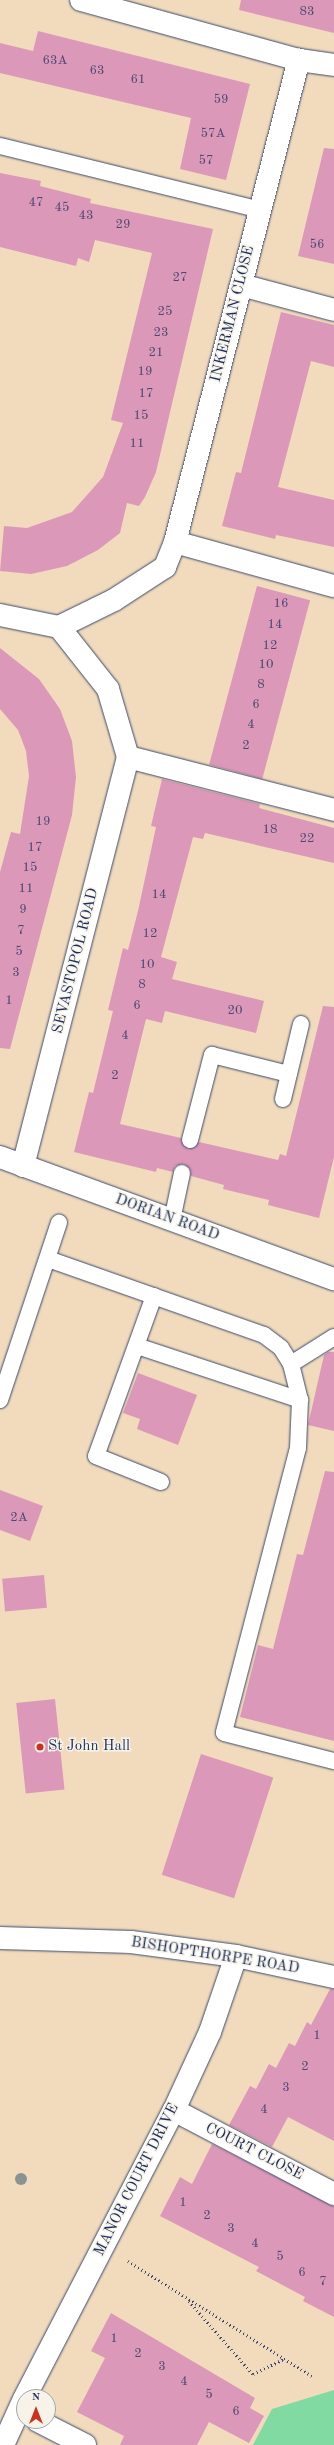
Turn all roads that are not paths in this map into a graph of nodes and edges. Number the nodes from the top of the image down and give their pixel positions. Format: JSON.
{"nodes":[{"id":1,"x":81,"y":0,"type":"edge"},
{"id":2,"x":299,"y":60,"type":"junction"},
{"id":3,"x":334,"y":65,"type":"edge"},
{"id":4,"x":0,"y":146,"type":"edge"},
{"id":5,"x":260,"y":210,"type":"junction"},
{"id":6,"x":241,"y":285,"type":"junction"},
{"id":7,"x":334,"y":310,"type":"edge"},
{"id":8,"x":175,"y":542,"type":"junction"},
{"id":9,"x":334,"y":586,"type":"edge"},
{"id":10,"x":0,"y":615,"type":"edge"},
{"id":11,"x":58,"y":626,"type":"junction"},
{"id":12,"x":128,"y":756,"type":"junction"},
{"id":13,"x":334,"y":810,"type":"edge"},
{"id":14,"x":301,"y":1024,"type":"dead end"},
{"id":15,"x":289,"y":1074,"type":"junction"},
{"id":16,"x":283,"y":1099,"type":"dead end"},
{"id":17,"x":190,"y":1140,"type":"dead end"},
{"id":18,"x":0,"y":1157,"type":"edge"},
{"id":19,"x":23,"y":1166,"type":"junction"},
{"id":20,"x":182,"y":1173,"type":"dead end"},
{"id":21,"x":172,"y":1220,"type":"junction"},
{"id":22,"x":59,"y":1223,"type":"dead end"},
{"id":23,"x":48,"y":1258,"type":"junction"},
{"id":24,"x":334,"y":1279,"type":"edge"},
{"id":25,"x":154,"y":1296,"type":"junction"},
{"id":26,"x":334,"y":1337,"type":"edge"},
{"id":27,"x":136,"y":1346,"type":"junction"},
{"id":28,"x":291,"y":1364,"type":"junction"},
{"id":29,"x":0,"y":1400,"type":"edge"},
{"id":30,"x":300,"y":1400,"type":"junction"},
{"id":31,"x":161,"y":1482,"type":"dead end"},
{"id":32,"x":334,"y":1761,"type":"edge"},
{"id":33,"x":0,"y":1938,"type":"edge"},
{"id":34,"x":236,"y":1956,"type":"junction"},
{"id":35,"x":334,"y":1977,"type":"edge"},
{"id":36,"x":174,"y":2110,"type":"junction"},
{"id":37,"x":334,"y":2194,"type":"edge"},
{"id":38,"x":31,"y":2389,"type":"edge"},
{"id":39,"x":16,"y":2419,"type":"edge"},
{"id":40,"x":54,"y":2429,"type":"edge"},
{"id":41,"x":3,"y":2445,"type":"edge"},
{"id":42,"x":85,"y":2445,"type":"edge"}],
"edges":[{"from":1,"to":2,"type":"street"},
{"from":2,"to":3,"type":"street"},
{"from":2,"to":5,"type":"street","name":"INKERMAN CLOSE"},
{"from":4,"to":5,"type":"lane"},
{"from":5,"to":6,"type":"street","name":"INKERMAN CLOSE"},
{"from":6,"to":7,"type":"street"},
{"from":6,"to":8,"type":"street","name":"INKERMAN CLOSE"},
{"from":8,"to":9,"type":"street"},
{"from":8,"to":11,"type":"street","name":"INKERMAN CLOSE"},
{"from":10,"to":11,"type":"street"},
{"from":11,"to":12,"type":"street"},
{"from":12,"to":13,"type":"street"},
{"from":12,"to":19,"type":"street","name":"SEVASTOPOL ROAD"},
{"from":14,"to":15,"type":"lane"},
{"from":15,"to":16,"type":"lane"},
{"from":15,"to":17,"type":"lane"},
{"from":18,"to":19,"type":"street","name":"DORIAN ROAD"},
{"from":19,"to":21,"type":"street","name":"DORIAN ROAD"},
{"from":20,"to":21,"type":"lane"},
{"from":21,"to":24,"type":"street","name":"DORIAN ROAD"},
{"from":22,"to":23,"type":"lane"},
{"from":23,"to":25,"type":"lane"},
{"from":23,"to":29,"type":"lane"},
{"from":25,"to":27,"type":"lane"},
{"from":25,"to":28,"type":"lane"},
{"from":26,"to":28,"type":"lane"},
{"from":27,"to":30,"type":"lane"},
{"from":27,"to":31,"type":"lane"},
{"from":28,"to":30,"type":"lane"},
{"from":30,"to":32,"type":"lane"},
{"from":33,"to":34,"type":"street","name":"BISHOPTHORPE ROAD"},
{"from":34,"to":35,"type":"street","name":"BISHOPTHORPE ROAD"},
{"from":34,"to":36,"type":"street","name":"MANOR COURT DRIVE"},
{"from":36,"to":37,"type":"street","name":"COURT CLOSE"},
{"from":36,"to":38,"type":"street","name":"MANOR COURT DRIVE"},
{"from":39,"to":41,"type":"street","name":"MANOR COURT DRIVE"},
{"from":40,"to":42,"type":"street"}]}
